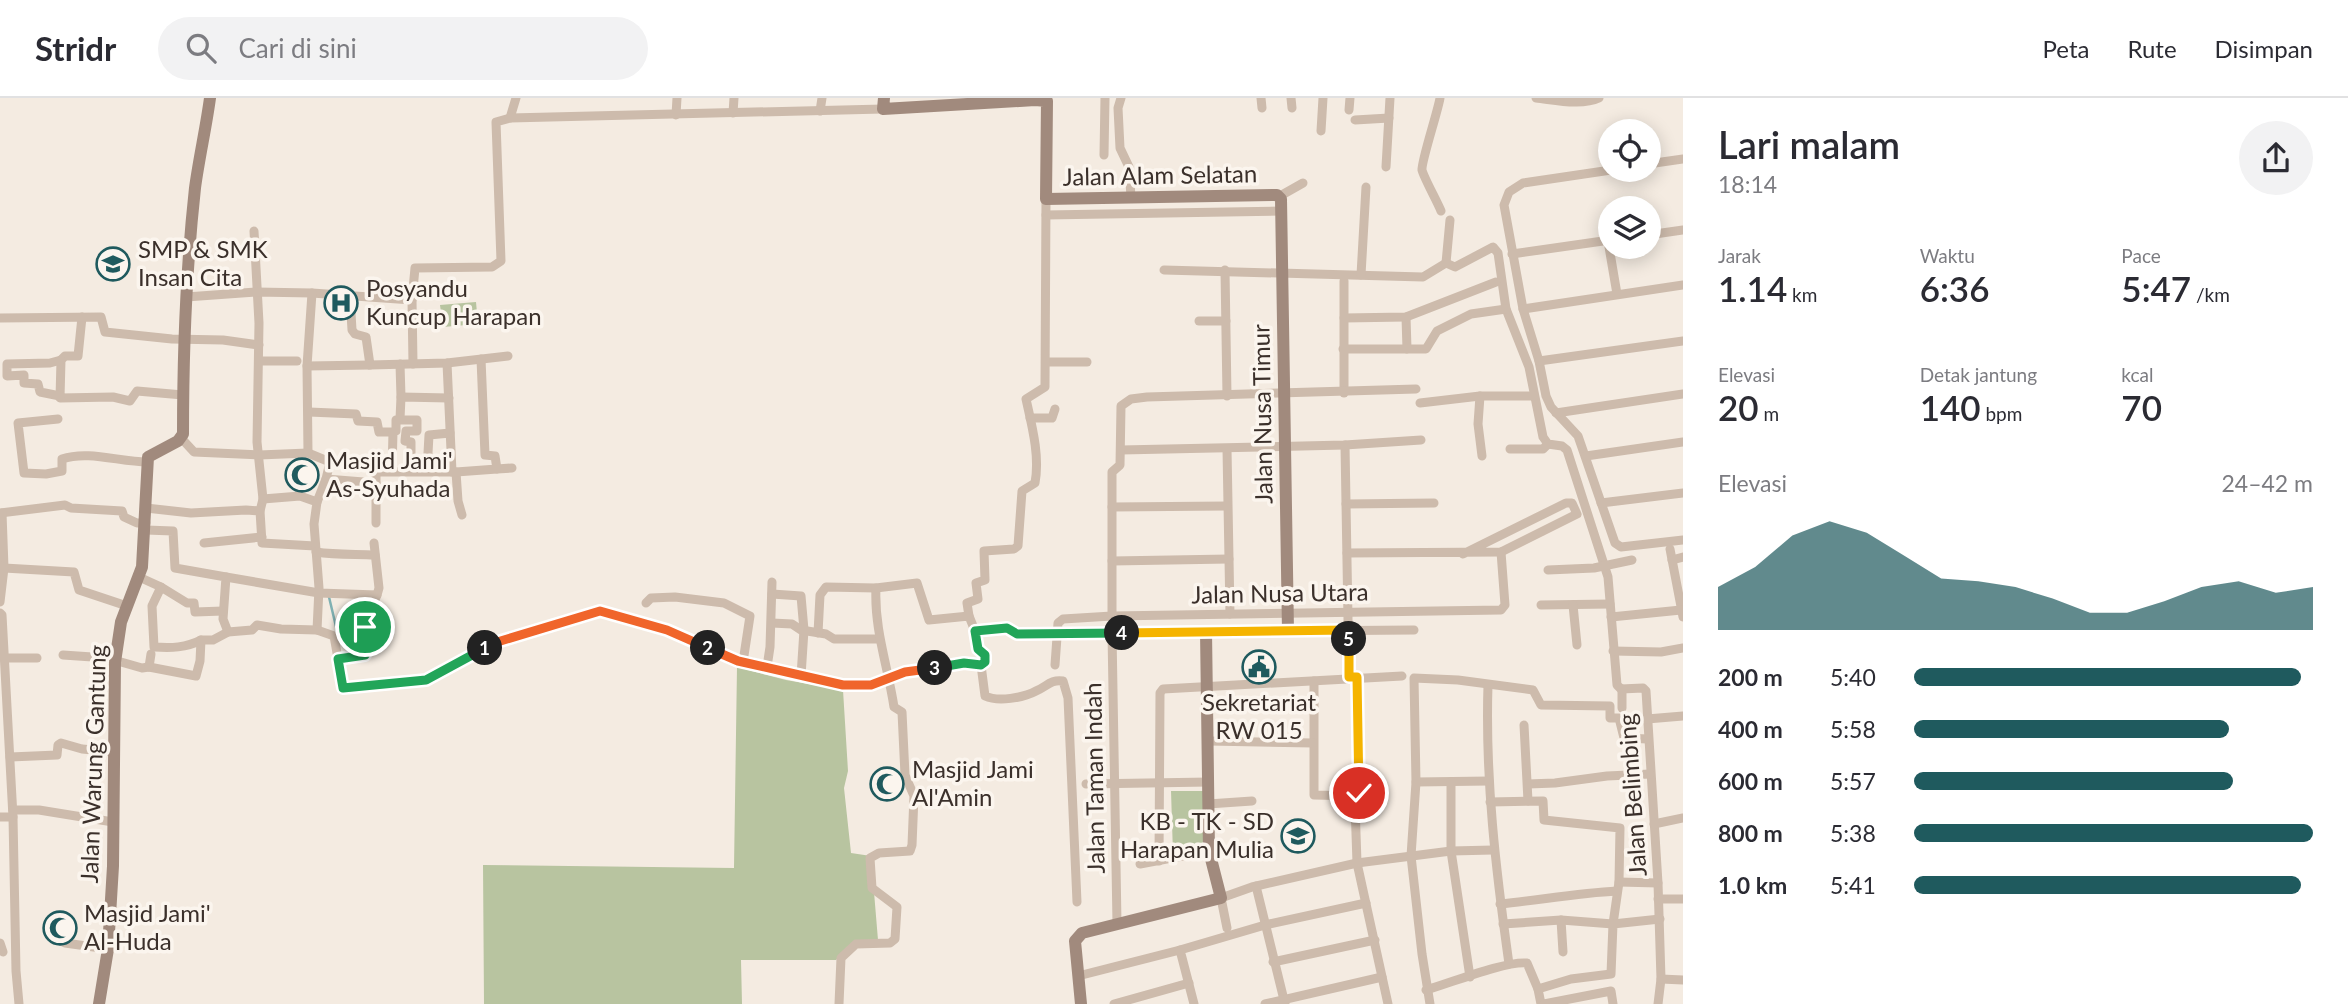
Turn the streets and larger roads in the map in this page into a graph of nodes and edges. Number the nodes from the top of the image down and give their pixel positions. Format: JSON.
{"nodes":[{"id":1,"x":210,"y":98,"type":"edge"},
{"id":2,"x":516,"y":98,"type":"edge"},
{"id":3,"x":677,"y":98,"type":"edge"},
{"id":4,"x":734,"y":98,"type":"edge"},
{"id":5,"x":822,"y":98,"type":"edge"},
{"id":6,"x":1105,"y":98,"type":"edge"},
{"id":7,"x":1121,"y":98,"type":"edge"},
{"id":8,"x":1323,"y":98,"type":"edge"},
{"id":9,"x":1350,"y":98,"type":"edge"},
{"id":10,"x":1390,"y":98,"type":"edge"},
{"id":11,"x":1440,"y":98,"type":"edge"},
{"id":12,"x":1536,"y":98,"type":"edge"},
{"id":13,"x":1599,"y":98,"type":"edge"},
{"id":14,"x":1035,"y":99,"type":"edge"},
{"id":15,"x":884,"y":103,"type":"edge"},
{"id":16,"x":1349,"y":110,"type":"dead end"},
{"id":17,"x":820,"y":111,"type":"junction"},
{"id":18,"x":733,"y":113,"type":"junction"},
{"id":19,"x":676,"y":115,"type":"junction"},
{"id":20,"x":510,"y":118,"type":"junction"},
{"id":21,"x":1390,"y":118,"type":"junction"},
{"id":22,"x":1355,"y":120,"type":"dead end"},
{"id":23,"x":1321,"y":131,"type":"dead end"},
{"id":24,"x":1104,"y":155,"type":"dead end"},
{"id":25,"x":1683,"y":159,"type":"edge"},
{"id":26,"x":1661,"y":162,"type":"edge"},
{"id":27,"x":1386,"y":167,"type":"dead end"},
{"id":28,"x":1598,"y":172,"type":"edge"},
{"id":29,"x":1303,"y":183,"type":"dead end"},
{"id":30,"x":1366,"y":187,"type":"dead end"},
{"id":31,"x":1202,"y":196,"type":"junction"},
{"id":32,"x":1280,"y":196,"type":"junction"},
{"id":33,"x":1131,"y":197,"type":"junction"},
{"id":34,"x":1046,"y":199,"type":"junction"},
{"id":35,"x":1202,"y":211,"type":"junction"},
{"id":36,"x":1281,"y":211,"type":"junction"},
{"id":37,"x":1441,"y":211,"type":"dead end"},
{"id":38,"x":1046,"y":215,"type":"junction"},
{"id":39,"x":1450,"y":220,"type":"dead end"},
{"id":40,"x":254,"y":230,"type":"dead end"},
{"id":41,"x":1683,"y":230,"type":"edge"},
{"id":42,"x":1661,"y":233,"type":"edge"},
{"id":43,"x":1598,"y":242,"type":"edge"},
{"id":44,"x":1512,"y":254,"type":"junction"},
{"id":45,"x":1611,"y":259,"type":"edge"},
{"id":46,"x":1446,"y":263,"type":"junction"},
{"id":47,"x":1164,"y":270,"type":"dead end"},
{"id":48,"x":1225,"y":270,"type":"junction"},
{"id":49,"x":1282,"y":272,"type":"junction"},
{"id":50,"x":1361,"y":275,"type":"junction"},
{"id":51,"x":1344,"y":281,"type":"dead end"},
{"id":52,"x":1496,"y":282,"type":"dead end"},
{"id":53,"x":1683,"y":285,"type":"edge"},
{"id":54,"x":256,"y":292,"type":"junction"},
{"id":55,"x":312,"y":293,"type":"junction"},
{"id":56,"x":1616,"y":294,"type":"junction"},
{"id":57,"x":350,"y":296,"type":"junction"},
{"id":58,"x":186,"y":297,"type":"junction"},
{"id":59,"x":412,"y":300,"type":"junction"},
{"id":60,"x":1506,"y":309,"type":"junction"},
{"id":61,"x":1522,"y":309,"type":"junction"},
{"id":62,"x":82,"y":317,"type":"junction"},
{"id":63,"x":1406,"y":317,"type":"junction"},
{"id":64,"x":0,"y":318,"type":"edge"},
{"id":65,"x":1344,"y":318,"type":"junction"},
{"id":66,"x":1199,"y":321,"type":"dead end"},
{"id":67,"x":1226,"y":321,"type":"junction"},
{"id":68,"x":183,"y":339,"type":"junction"},
{"id":69,"x":1683,"y":341,"type":"edge"},
{"id":70,"x":259,"y":345,"type":"junction"},
{"id":71,"x":1343,"y":349,"type":"junction"},
{"id":72,"x":1407,"y":349,"type":"junction"},
{"id":73,"x":508,"y":356,"type":"dead end"},
{"id":74,"x":481,"y":359,"type":"junction"},
{"id":75,"x":61,"y":360,"type":"junction"},
{"id":76,"x":259,"y":361,"type":"junction"},
{"id":77,"x":297,"y":361,"type":"dead end"},
{"id":78,"x":1539,"y":361,"type":"junction"},
{"id":79,"x":1046,"y":362,"type":"junction"},
{"id":80,"x":1087,"y":362,"type":"dead end"},
{"id":81,"x":447,"y":363,"type":"junction"},
{"id":82,"x":400,"y":364,"type":"junction"},
{"id":83,"x":413,"y":364,"type":"junction"},
{"id":84,"x":370,"y":365,"type":"junction"},
{"id":85,"x":307,"y":366,"type":"junction"},
{"id":86,"x":1416,"y":389,"type":"dead end"},
{"id":87,"x":1343,"y":393,"type":"junction"},
{"id":88,"x":1683,"y":394,"type":"edge"},
{"id":89,"x":183,"y":395,"type":"junction"},
{"id":90,"x":1284,"y":395,"type":"junction"},
{"id":91,"x":1227,"y":396,"type":"junction"},
{"id":92,"x":1480,"y":396,"type":"junction"},
{"id":93,"x":1534,"y":396,"type":"junction"},
{"id":94,"x":60,"y":397,"type":"junction"},
{"id":95,"x":401,"y":397,"type":"junction"},
{"id":96,"x":449,"y":398,"type":"junction"},
{"id":97,"x":1420,"y":403,"type":"dead end"},
{"id":98,"x":1055,"y":409,"type":"dead end"},
{"id":99,"x":309,"y":412,"type":"junction"},
{"id":100,"x":1556,"y":413,"type":"junction"},
{"id":101,"x":1030,"y":418,"type":"junction"},
{"id":102,"x":58,"y":419,"type":"dead end"},
{"id":103,"x":400,"y":419,"type":"junction"},
{"id":104,"x":393,"y":432,"type":"junction"},
{"id":105,"x":450,"y":433,"type":"junction"},
{"id":106,"x":182,"y":439,"type":"junction"},
{"id":107,"x":1421,"y":440,"type":"dead end"},
{"id":108,"x":1683,"y":442,"type":"edge"},
{"id":109,"x":1548,"y":444,"type":"junction"},
{"id":110,"x":1345,"y":445,"type":"junction"},
{"id":111,"x":1285,"y":447,"type":"junction"},
{"id":112,"x":1227,"y":449,"type":"junction"},
{"id":113,"x":1510,"y":449,"type":"dead end"},
{"id":114,"x":1121,"y":450,"type":"junction"},
{"id":115,"x":312,"y":454,"type":"junction"},
{"id":116,"x":259,"y":455,"type":"junction"},
{"id":117,"x":1482,"y":456,"type":"dead end"},
{"id":118,"x":1586,"y":456,"type":"junction"},
{"id":119,"x":147,"y":462,"type":"junction"},
{"id":120,"x":512,"y":468,"type":"dead end"},
{"id":121,"x":497,"y":469,"type":"junction"},
{"id":122,"x":392,"y":471,"type":"junction"},
{"id":123,"x":411,"y":471,"type":"junction"},
{"id":124,"x":427,"y":471,"type":"junction"},
{"id":125,"x":454,"y":472,"type":"junction"},
{"id":126,"x":326,"y":479,"type":"junction"},
{"id":127,"x":376,"y":483,"type":"junction"},
{"id":128,"x":1683,"y":493,"type":"edge"},
{"id":129,"x":263,"y":499,"type":"junction"},
{"id":130,"x":317,"y":502,"type":"junction"},
{"id":131,"x":1434,"y":503,"type":"dead end"},
{"id":132,"x":1601,"y":503,"type":"junction"},
{"id":133,"x":1346,"y":504,"type":"junction"},
{"id":134,"x":1227,"y":506,"type":"junction"},
{"id":135,"x":1112,"y":507,"type":"junction"},
{"id":136,"x":146,"y":508,"type":"junction"},
{"id":137,"x":260,"y":511,"type":"junction"},
{"id":138,"x":1,"y":513,"type":"edge"},
{"id":139,"x":462,"y":515,"type":"dead end"},
{"id":140,"x":376,"y":523,"type":"dead end"},
{"id":141,"x":146,"y":526,"type":"junction"},
{"id":142,"x":262,"y":537,"type":"junction"},
{"id":143,"x":1683,"y":540,"type":"edge"},
{"id":144,"x":204,"y":543,"type":"dead end"},
{"id":145,"x":374,"y":543,"type":"dead end"},
{"id":146,"x":316,"y":549,"type":"junction"},
{"id":147,"x":1501,"y":552,"type":"junction"},
{"id":148,"x":1347,"y":553,"type":"junction"},
{"id":149,"x":1463,"y":554,"type":"junction"},
{"id":150,"x":375,"y":555,"type":"junction"},
{"id":151,"x":1683,"y":557,"type":"edge"},
{"id":152,"x":1229,"y":559,"type":"junction"},
{"id":153,"x":1632,"y":560,"type":"dead end"},
{"id":154,"x":1112,"y":561,"type":"junction"},
{"id":155,"x":1605,"y":566,"type":"junction"},
{"id":156,"x":2,"y":567,"type":"edge"},
{"id":157,"x":1548,"y":570,"type":"dead end"},
{"id":158,"x":139,"y":577,"type":"junction"},
{"id":159,"x":226,"y":577,"type":"junction"},
{"id":160,"x":772,"y":582,"type":"dead end"},
{"id":161,"x":161,"y":587,"type":"junction"},
{"id":162,"x":876,"y":588,"type":"junction"},
{"id":163,"x":323,"y":592,"type":"junction"},
{"id":164,"x":772,"y":594,"type":"junction"},
{"id":165,"x":377,"y":595,"type":"junction"},
{"id":166,"x":0,"y":602,"type":"edge"},
{"id":167,"x":646,"y":603,"type":"dead end"},
{"id":168,"x":1610,"y":604,"type":"junction"},
{"id":169,"x":1541,"y":605,"type":"dead end"},
{"id":170,"x":1573,"y":605,"type":"junction"},
{"id":171,"x":127,"y":606,"type":"junction"},
{"id":172,"x":223,"y":611,"type":"junction"},
{"id":173,"x":1348,"y":612,"type":"junction"},
{"id":174,"x":0,"y":613,"type":"edge"},
{"id":175,"x":1288,"y":613,"type":"junction"},
{"id":176,"x":1230,"y":614,"type":"junction"},
{"id":177,"x":1682,"y":614,"type":"edge"},
{"id":178,"x":969,"y":616,"type":"junction"},
{"id":179,"x":1112,"y":616,"type":"junction"},
{"id":180,"x":1611,"y":617,"type":"junction"},
{"id":181,"x":772,"y":624,"type":"junction"},
{"id":182,"x":317,"y":630,"type":"junction"},
{"id":183,"x":804,"y":630,"type":"junction"},
{"id":184,"x":1349,"y":630,"type":"junction"},
{"id":185,"x":1414,"y":630,"type":"dead end"},
{"id":186,"x":975,"y":631,"type":"junction"},
{"id":187,"x":1206,"y":631,"type":"junction"},
{"id":188,"x":1288,"y":631,"type":"junction"},
{"id":189,"x":228,"y":632,"type":"junction"},
{"id":190,"x":818,"y":633,"type":"junction"},
{"id":191,"x":1112,"y":633,"type":"junction"},
{"id":192,"x":1058,"y":634,"type":"junction"},
{"id":193,"x":879,"y":639,"type":"junction"},
{"id":194,"x":201,"y":640,"type":"junction"},
{"id":195,"x":1577,"y":645,"type":"dead end"},
{"id":196,"x":1683,"y":648,"type":"edge"},
{"id":197,"x":1613,"y":651,"type":"junction"},
{"id":198,"x":151,"y":654,"type":"dead end"},
{"id":199,"x":63,"y":655,"type":"dead end"},
{"id":200,"x":37,"y":657,"type":"dead end"},
{"id":201,"x":5,"y":658,"type":"junction"},
{"id":202,"x":340,"y":659,"type":"junction"},
{"id":203,"x":115,"y":662,"type":"junction"},
{"id":204,"x":743,"y":662,"type":"junction"},
{"id":205,"x":981,"y":665,"type":"junction"},
{"id":206,"x":1055,"y":665,"type":"dead end"},
{"id":207,"x":149,"y":667,"type":"junction"},
{"id":208,"x":768,"y":667,"type":"junction"},
{"id":209,"x":802,"y":676,"type":"junction"},
{"id":210,"x":1402,"y":676,"type":"dead end"},
{"id":211,"x":890,"y":677,"type":"junction"},
{"id":212,"x":1353,"y":677,"type":"junction"},
{"id":213,"x":1314,"y":681,"type":"junction"},
{"id":214,"x":1488,"y":685,"type":"junction"},
{"id":215,"x":1207,"y":687,"type":"junction"},
{"id":216,"x":1622,"y":688,"type":"junction"},
{"id":217,"x":1622,"y":708,"type":"dead end"},
{"id":218,"x":1683,"y":716,"type":"edge"},
{"id":219,"x":1647,"y":719,"type":"junction"},
{"id":220,"x":1524,"y":725,"type":"dead end"},
{"id":221,"x":1648,"y":739,"type":"junction"},
{"id":222,"x":1209,"y":741,"type":"junction"},
{"id":223,"x":1313,"y":743,"type":"junction"},
{"id":224,"x":115,"y":752,"type":"junction"},
{"id":225,"x":10,"y":757,"type":"junction"},
{"id":226,"x":1650,"y":774,"type":"junction"},
{"id":227,"x":1489,"y":781,"type":"junction"},
{"id":228,"x":1209,"y":782,"type":"junction"},
{"id":229,"x":1416,"y":782,"type":"junction"},
{"id":230,"x":1451,"y":782,"type":"junction"},
{"id":231,"x":1115,"y":783,"type":"junction"},
{"id":232,"x":1160,"y":783,"type":"junction"},
{"id":233,"x":1086,"y":784,"type":"dead end"},
{"id":234,"x":1528,"y":784,"type":"junction"},
{"id":235,"x":1252,"y":801,"type":"dead end"},
{"id":236,"x":1528,"y":801,"type":"junction"},
{"id":237,"x":1490,"y":802,"type":"junction"},
{"id":238,"x":1208,"y":804,"type":"junction"},
{"id":239,"x":1355,"y":804,"type":"dead end"},
{"id":240,"x":13,"y":813,"type":"junction"},
{"id":241,"x":0,"y":817,"type":"edge"},
{"id":242,"x":1683,"y":818,"type":"edge"},
{"id":243,"x":113,"y":822,"type":"junction"},
{"id":244,"x":1654,"y":824,"type":"junction"},
{"id":245,"x":1493,"y":850,"type":"junction"},
{"id":246,"x":1209,"y":851,"type":"junction"},
{"id":247,"x":1451,"y":851,"type":"junction"},
{"id":248,"x":1412,"y":856,"type":"junction"},
{"id":249,"x":1159,"y":861,"type":"junction"},
{"id":250,"x":1357,"y":863,"type":"junction"},
{"id":251,"x":1140,"y":864,"type":"dead end"},
{"id":252,"x":1658,"y":883,"type":"junction"},
{"id":253,"x":1256,"y":886,"type":"junction"},
{"id":254,"x":1618,"y":887,"type":"junction"},
{"id":255,"x":1221,"y":898,"type":"junction"},
{"id":256,"x":1658,"y":899,"type":"junction"},
{"id":257,"x":1683,"y":899,"type":"edge"},
{"id":258,"x":1077,"y":902,"type":"dead end"},
{"id":259,"x":1366,"y":903,"type":"junction"},
{"id":260,"x":1500,"y":904,"type":"junction"},
{"id":261,"x":1660,"y":919,"type":"junction"},
{"id":262,"x":1561,"y":920,"type":"junction"},
{"id":263,"x":1117,"y":923,"type":"junction"},
{"id":264,"x":1503,"y":923,"type":"junction"},
{"id":265,"x":1613,"y":923,"type":"junction"},
{"id":266,"x":1265,"y":926,"type":"junction"},
{"id":267,"x":1227,"y":929,"type":"dead end"},
{"id":268,"x":57,"y":939,"type":"dead end"},
{"id":269,"x":1375,"y":940,"type":"junction"},
{"id":270,"x":108,"y":949,"type":"junction"},
{"id":271,"x":1180,"y":950,"type":"junction"},
{"id":272,"x":1563,"y":952,"type":"dead end"},
{"id":273,"x":1273,"y":962,"type":"junction"},
{"id":274,"x":1509,"y":964,"type":"junction"},
{"id":275,"x":1079,"y":976,"type":"junction"},
{"id":276,"x":1382,"y":977,"type":"junction"},
{"id":277,"x":1470,"y":977,"type":"junction"},
{"id":278,"x":1661,"y":979,"type":"junction"},
{"id":279,"x":1683,"y":980,"type":"edge"},
{"id":280,"x":1189,"y":983,"type":"junction"},
{"id":281,"x":1538,"y":989,"type":"junction"},
{"id":282,"x":1426,"y":990,"type":"junction"},
{"id":283,"x":1285,"y":1002,"type":"edge"},
{"id":284,"x":19,"y":1004,"type":"edge"},
{"id":285,"x":99,"y":1004,"type":"edge"},
{"id":286,"x":839,"y":1004,"type":"edge"},
{"id":287,"x":1081,"y":1004,"type":"edge"},
{"id":288,"x":1114,"y":1004,"type":"edge"},
{"id":289,"x":1194,"y":1004,"type":"edge"},
{"id":290,"x":1265,"y":1004,"type":"edge"},
{"id":291,"x":1388,"y":1004,"type":"edge"},
{"id":292,"x":1430,"y":1004,"type":"edge"},
{"id":293,"x":1542,"y":1004,"type":"edge"},
{"id":294,"x":1614,"y":1004,"type":"edge"},
{"id":295,"x":1658,"y":1004,"type":"edge"}],
"edges":[{"from":1,"to":58,"type":"street"},
{"from":2,"to":20,"type":"street"},
{"from":3,"to":19,"type":"street"},
{"from":4,"to":18,"type":"street"},
{"from":5,"to":17,"type":"street"},
{"from":6,"to":24,"type":"street"},
{"from":7,"to":33,"type":"street"},
{"from":8,"to":23,"type":"street"},
{"from":9,"to":16,"type":"street"},
{"from":10,"to":21,"type":"street"},
{"from":11,"to":37,"type":"street"},
{"from":12,"to":13,"type":"street"},
{"from":14,"to":15,"type":"street","name":"Jalan Alam Selatan"},
{"from":14,"to":34,"type":"street","name":"Jalan Alam Selatan"},
{"from":15,"to":17,"type":"street","name":"Jalan Alam Selatan"},
{"from":17,"to":18,"type":"street","name":"Jalan Alam Selatan"},
{"from":18,"to":19,"type":"street","name":"Jalan Alam Selatan"},
{"from":19,"to":20,"type":"street","name":"Jalan Alam Selatan"},
{"from":20,"to":59,"type":"street"},
{"from":21,"to":22,"type":"street"},
{"from":21,"to":27,"type":"street"},
{"from":25,"to":26,"type":"street"},
{"from":28,"to":44,"type":"street"},
{"from":29,"to":32,"type":"street"},
{"from":30,"to":50,"type":"street"},
{"from":31,"to":32,"type":"street","name":"Jalan Alam Selatan"},
{"from":31,"to":33,"type":"street","name":"Jalan Alam Selatan"},
{"from":31,"to":35,"type":"street"},
{"from":32,"to":36,"type":"street","name":"Jalan Nusa Timur"},
{"from":33,"to":34,"type":"street","name":"Jalan Alam Selatan"},
{"from":34,"to":38,"type":"street"},
{"from":35,"to":36,"type":"street"},
{"from":35,"to":38,"type":"street"},
{"from":36,"to":49,"type":"street","name":"Jalan Nusa Timur"},
{"from":38,"to":79,"type":"street"},
{"from":39,"to":46,"type":"street"},
{"from":40,"to":54,"type":"street"},
{"from":41,"to":42,"type":"street"},
{"from":43,"to":44,"type":"street"},
{"from":44,"to":61,"type":"street"},
{"from":45,"to":56,"type":"street"},
{"from":46,"to":50,"type":"street"},
{"from":46,"to":60,"type":"street"},
{"from":47,"to":48,"type":"street"},
{"from":48,"to":49,"type":"street"},
{"from":48,"to":67,"type":"street"},
{"from":49,"to":50,"type":"street"},
{"from":49,"to":90,"type":"street","name":"Jalan Nusa Timur"},
{"from":51,"to":65,"type":"street"},
{"from":52,"to":63,"type":"street"},
{"from":53,"to":56,"type":"street"},
{"from":54,"to":55,"type":"street"},
{"from":54,"to":58,"type":"street"},
{"from":54,"to":70,"type":"street"},
{"from":55,"to":57,"type":"street"},
{"from":55,"to":85,"type":"street"},
{"from":56,"to":61,"type":"street"},
{"from":57,"to":59,"type":"street"},
{"from":57,"to":84,"type":"street"},
{"from":58,"to":68,"type":"street"},
{"from":59,"to":83,"type":"street"},
{"from":60,"to":72,"type":"street"},
{"from":60,"to":93,"type":"street"},
{"from":61,"to":78,"type":"street"},
{"from":62,"to":64,"type":"street"},
{"from":62,"to":68,"type":"street"},
{"from":62,"to":75,"type":"street"},
{"from":63,"to":65,"type":"street"},
{"from":63,"to":72,"type":"street"},
{"from":65,"to":71,"type":"street"},
{"from":66,"to":67,"type":"street"},
{"from":67,"to":91,"type":"street"},
{"from":68,"to":70,"type":"street"},
{"from":68,"to":89,"type":"street"},
{"from":69,"to":78,"type":"street"},
{"from":70,"to":76,"type":"street"},
{"from":71,"to":72,"type":"street"},
{"from":71,"to":87,"type":"street"},
{"from":73,"to":74,"type":"street"},
{"from":74,"to":81,"type":"street"},
{"from":74,"to":121,"type":"street"},
{"from":75,"to":94,"type":"street"},
{"from":75,"to":94,"type":"street"},
{"from":76,"to":77,"type":"street"},
{"from":76,"to":116,"type":"street"},
{"from":78,"to":100,"type":"street"},
{"from":79,"to":80,"type":"street"},
{"from":79,"to":101,"type":"street"},
{"from":81,"to":83,"type":"street"},
{"from":81,"to":96,"type":"street"},
{"from":82,"to":83,"type":"street"},
{"from":82,"to":84,"type":"street"},
{"from":82,"to":95,"type":"street"},
{"from":84,"to":85,"type":"street"},
{"from":85,"to":99,"type":"street"},
{"from":86,"to":87,"type":"street"},
{"from":87,"to":90,"type":"street"},
{"from":88,"to":100,"type":"street"},
{"from":89,"to":94,"type":"street"},
{"from":89,"to":106,"type":"street"},
{"from":90,"to":91,"type":"street"},
{"from":90,"to":111,"type":"street","name":"Jalan Nusa Timur"},
{"from":91,"to":114,"type":"street"},
{"from":92,"to":93,"type":"street"},
{"from":92,"to":97,"type":"street"},
{"from":92,"to":117,"type":"street"},
{"from":93,"to":109,"type":"street"},
{"from":95,"to":96,"type":"street"},
{"from":95,"to":103,"type":"street"},
{"from":96,"to":105,"type":"street"},
{"from":98,"to":101,"type":"street"},
{"from":99,"to":104,"type":"street"},
{"from":99,"to":115,"type":"street"},
{"from":100,"to":118,"type":"street"},
{"from":101,"to":178,"type":"street"},
{"from":102,"to":119,"type":"street"},
{"from":103,"to":104,"type":"street"},
{"from":103,"to":123,"type":"street"},
{"from":104,"to":122,"type":"street"},
{"from":105,"to":124,"type":"street"},
{"from":105,"to":125,"type":"street"},
{"from":106,"to":116,"type":"street"},
{"from":106,"to":119,"type":"street"},
{"from":107,"to":110,"type":"street"},
{"from":108,"to":118,"type":"street"},
{"from":109,"to":113,"type":"street"},
{"from":109,"to":155,"type":"street","name":"Jalan Belimbing"},
{"from":110,"to":111,"type":"street"},
{"from":110,"to":133,"type":"street"},
{"from":111,"to":112,"type":"street"},
{"from":111,"to":175,"type":"street","name":"Jalan Nusa Timur"},
{"from":112,"to":114,"type":"street"},
{"from":112,"to":134,"type":"street"},
{"from":114,"to":135,"type":"street"},
{"from":115,"to":116,"type":"street"},
{"from":115,"to":126,"type":"street"},
{"from":116,"to":129,"type":"street"},
{"from":118,"to":132,"type":"street"},
{"from":119,"to":136,"type":"street","name":"Jalan Warung Gantung"},
{"from":120,"to":121,"type":"street"},
{"from":121,"to":125,"type":"street"},
{"from":122,"to":123,"type":"street"},
{"from":122,"to":127,"type":"street"},
{"from":123,"to":124,"type":"street"},
{"from":124,"to":125,"type":"street"},
{"from":125,"to":139,"type":"street"},
{"from":126,"to":127,"type":"street"},
{"from":126,"to":130,"type":"street"},
{"from":127,"to":140,"type":"street"},
{"from":128,"to":132,"type":"street"},
{"from":129,"to":130,"type":"street"},
{"from":129,"to":137,"type":"street"},
{"from":130,"to":146,"type":"street"},
{"from":131,"to":133,"type":"street"},
{"from":132,"to":143,"type":"street"},
{"from":133,"to":148,"type":"street"},
{"from":134,"to":135,"type":"street"},
{"from":134,"to":152,"type":"street"},
{"from":135,"to":154,"type":"street"},
{"from":136,"to":137,"type":"street"},
{"from":136,"to":141,"type":"street","name":"Jalan Warung Gantung"},
{"from":137,"to":142,"type":"street"},
{"from":138,"to":141,"type":"street"},
{"from":138,"to":156,"type":"street"},
{"from":141,"to":158,"type":"street","name":"Jalan Warung Gantung"},
{"from":141,"to":159,"type":"street"},
{"from":142,"to":144,"type":"street"},
{"from":142,"to":146,"type":"street"},
{"from":145,"to":150,"type":"street"},
{"from":146,"to":150,"type":"street"},
{"from":146,"to":163,"type":"street"},
{"from":147,"to":149,"type":"street"},
{"from":147,"to":149,"type":"street"},
{"from":147,"to":173,"type":"street","name":"Jalan Nusa Utara"},
{"from":148,"to":149,"type":"street"},
{"from":148,"to":173,"type":"street"},
{"from":150,"to":165,"type":"street"},
{"from":151,"to":177,"type":"street"},
{"from":152,"to":154,"type":"street"},
{"from":152,"to":176,"type":"street"},
{"from":153,"to":155,"type":"street"},
{"from":154,"to":179,"type":"street"},
{"from":155,"to":157,"type":"street"},
{"from":155,"to":168,"type":"street","name":"Jalan Belimbing"},
{"from":156,"to":166,"type":"street"},
{"from":156,"to":171,"type":"street"},
{"from":158,"to":161,"type":"street"},
{"from":158,"to":171,"type":"street","name":"Jalan Warung Gantung"},
{"from":159,"to":163,"type":"street"},
{"from":159,"to":172,"type":"street"},
{"from":160,"to":164,"type":"street"},
{"from":161,"to":172,"type":"street"},
{"from":161,"to":194,"type":"street"},
{"from":162,"to":178,"type":"street"},
{"from":162,"to":190,"type":"street"},
{"from":162,"to":193,"type":"street"},
{"from":163,"to":165,"type":"street"},
{"from":163,"to":182,"type":"street"},
{"from":164,"to":181,"type":"street"},
{"from":164,"to":183,"type":"street"},
{"from":165,"to":202,"type":"street"},
{"from":167,"to":204,"type":"street"},
{"from":168,"to":170,"type":"street"},
{"from":168,"to":180,"type":"street","name":"Jalan Belimbing"},
{"from":169,"to":170,"type":"street"},
{"from":170,"to":195,"type":"street"},
{"from":171,"to":203,"type":"street","name":"Jalan Warung Gantung"},
{"from":172,"to":189,"type":"street"},
{"from":173,"to":175,"type":"street","name":"Jalan Nusa Utara"},
{"from":173,"to":184,"type":"street"},
{"from":174,"to":201,"type":"street"},
{"from":175,"to":176,"type":"street","name":"Jalan Nusa Utara"},
{"from":175,"to":188,"type":"street","name":"Jalan Nusa Timur"},
{"from":176,"to":179,"type":"street","name":"Jalan Nusa Utara"},
{"from":177,"to":180,"type":"street"},
{"from":178,"to":186,"type":"street"},
{"from":179,"to":192,"type":"street","name":"Jalan Nusa Utara"},
{"from":180,"to":197,"type":"street","name":"Jalan Belimbing"},
{"from":181,"to":183,"type":"street"},
{"from":181,"to":208,"type":"street"},
{"from":182,"to":189,"type":"street"},
{"from":182,"to":202,"type":"street"},
{"from":183,"to":190,"type":"street"},
{"from":183,"to":209,"type":"street"},
{"from":184,"to":185,"type":"street"},
{"from":184,"to":188,"type":"street"},
{"from":184,"to":212,"type":"street"},
{"from":186,"to":192,"type":"street"},
{"from":186,"to":205,"type":"street"},
{"from":187,"to":188,"type":"street"},
{"from":187,"to":191,"type":"street"},
{"from":187,"to":215,"type":"street"},
{"from":189,"to":194,"type":"street"},
{"from":190,"to":193,"type":"street"},
{"from":191,"to":192,"type":"street"},
{"from":191,"to":231,"type":"street","name":"Jalan Taman Indah"},
{"from":192,"to":206,"type":"street"},
{"from":193,"to":211,"type":"street"},
{"from":194,"to":207,"type":"street"},
{"from":196,"to":197,"type":"street"},
{"from":197,"to":216,"type":"street","name":"Jalan Belimbing"},
{"from":198,"to":207,"type":"street"},
{"from":199,"to":203,"type":"street"},
{"from":200,"to":201,"type":"street"},
{"from":201,"to":225,"type":"street"},
{"from":202,"to":204,"type":"street"},
{"from":203,"to":207,"type":"street"},
{"from":203,"to":224,"type":"street","name":"Jalan Warung Gantung"},
{"from":204,"to":208,"type":"street"},
{"from":205,"to":211,"type":"street"},
{"from":205,"to":258,"type":"street"},
{"from":208,"to":209,"type":"street"},
{"from":209,"to":211,"type":"street"},
{"from":210,"to":212,"type":"street"},
{"from":211,"to":286,"type":"street"},
{"from":212,"to":213,"type":"street"},
{"from":212,"to":223,"type":"street"},
{"from":213,"to":215,"type":"street"},
{"from":213,"to":223,"type":"street"},
{"from":214,"to":221,"type":"street"},
{"from":214,"to":227,"type":"street"},
{"from":214,"to":229,"type":"street"},
{"from":215,"to":222,"type":"street"},
{"from":215,"to":232,"type":"street"},
{"from":216,"to":217,"type":"street"},
{"from":216,"to":219,"type":"street","name":"Jalan Belimbing"},
{"from":218,"to":219,"type":"street"},
{"from":219,"to":221,"type":"street","name":"Jalan Belimbing"},
{"from":220,"to":234,"type":"street"},
{"from":221,"to":226,"type":"street","name":"Jalan Belimbing"},
{"from":222,"to":223,"type":"street"},
{"from":222,"to":228,"type":"street"},
{"from":224,"to":225,"type":"street"},
{"from":224,"to":243,"type":"street","name":"Jalan Warung Gantung"},
{"from":225,"to":240,"type":"street"},
{"from":226,"to":234,"type":"street"},
{"from":226,"to":244,"type":"street","name":"Jalan Belimbing"},
{"from":227,"to":230,"type":"street"},
{"from":227,"to":237,"type":"street"},
{"from":228,"to":232,"type":"street"},
{"from":228,"to":238,"type":"street"},
{"from":229,"to":230,"type":"street"},
{"from":229,"to":248,"type":"street"},
{"from":230,"to":247,"type":"street"},
{"from":231,"to":232,"type":"street"},
{"from":231,"to":233,"type":"street"},
{"from":231,"to":263,"type":"street","name":"Jalan Taman Indah"},
{"from":232,"to":249,"type":"street"},
{"from":234,"to":236,"type":"street"},
{"from":235,"to":238,"type":"street"},
{"from":236,"to":237,"type":"street"},
{"from":236,"to":254,"type":"street"},
{"from":237,"to":245,"type":"street"},
{"from":238,"to":246,"type":"street"},
{"from":239,"to":250,"type":"street"},
{"from":240,"to":241,"type":"street"},
{"from":240,"to":243,"type":"street"},
{"from":240,"to":284,"type":"street"},
{"from":242,"to":244,"type":"street"},
{"from":243,"to":270,"type":"street","name":"Jalan Warung Gantung"},
{"from":244,"to":252,"type":"street","name":"Jalan Belimbing"},
{"from":245,"to":247,"type":"street"},
{"from":245,"to":260,"type":"street"},
{"from":246,"to":249,"type":"street"},
{"from":246,"to":255,"type":"street"},
{"from":247,"to":248,"type":"street"},
{"from":247,"to":277,"type":"street"},
{"from":248,"to":250,"type":"street"},
{"from":248,"to":282,"type":"street"},
{"from":249,"to":251,"type":"street"},
{"from":250,"to":253,"type":"street"},
{"from":250,"to":259,"type":"street"},
{"from":252,"to":254,"type":"street"},
{"from":252,"to":256,"type":"street","name":"Jalan Belimbing"},
{"from":253,"to":255,"type":"street"},
{"from":253,"to":266,"type":"street"},
{"from":254,"to":260,"type":"street"},
{"from":254,"to":265,"type":"street"},
{"from":255,"to":263,"type":"street"},
{"from":255,"to":267,"type":"street"},
{"from":256,"to":257,"type":"street"},
{"from":256,"to":261,"type":"street","name":"Jalan Belimbing"},
{"from":259,"to":266,"type":"street"},
{"from":259,"to":269,"type":"street"},
{"from":260,"to":264,"type":"street"},
{"from":261,"to":265,"type":"street"},
{"from":261,"to":278,"type":"street","name":"Jalan Belimbing"},
{"from":262,"to":264,"type":"street"},
{"from":262,"to":265,"type":"street"},
{"from":262,"to":272,"type":"street"},
{"from":263,"to":275,"type":"street"},
{"from":264,"to":274,"type":"street"},
{"from":265,"to":281,"type":"street"},
{"from":266,"to":271,"type":"street"},
{"from":266,"to":273,"type":"street"},
{"from":268,"to":270,"type":"street"},
{"from":269,"to":273,"type":"street"},
{"from":269,"to":276,"type":"street"},
{"from":270,"to":285,"type":"street","name":"Jalan Warung Gantung"},
{"from":271,"to":275,"type":"street"},
{"from":271,"to":280,"type":"street"},
{"from":273,"to":283,"type":"street"},
{"from":274,"to":277,"type":"street"},
{"from":274,"to":281,"type":"street"},
{"from":275,"to":287,"type":"street"},
{"from":276,"to":283,"type":"street"},
{"from":276,"to":291,"type":"street"},
{"from":277,"to":282,"type":"street"},
{"from":278,"to":279,"type":"street"},
{"from":278,"to":295,"type":"street","name":"Jalan Belimbing"},
{"from":280,"to":288,"type":"street"},
{"from":280,"to":289,"type":"street"},
{"from":281,"to":293,"type":"street"},
{"from":282,"to":292,"type":"street"},
{"from":283,"to":290,"type":"street"},
{"from":293,"to":294,"type":"street"}]}
